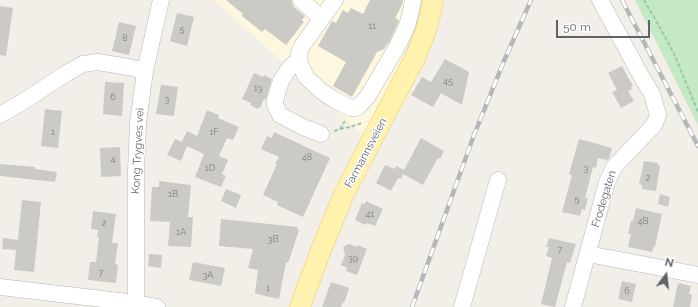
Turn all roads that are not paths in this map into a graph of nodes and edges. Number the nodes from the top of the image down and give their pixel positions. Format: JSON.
{"nodes":[{"id":1,"x":161,"y":0,"type":"edge"},
{"id":2,"x":301,"y":0,"type":"edge"},
{"id":3,"x":335,"y":0,"type":"edge"},
{"id":4,"x":413,"y":0,"type":"edge"},
{"id":5,"x":433,"y":0,"type":"edge"},
{"id":6,"x":600,"y":0,"type":"edge"},
{"id":7,"x":321,"y":18,"type":"junction"},
{"id":8,"x":299,"y":62,"type":"junction"},
{"id":9,"x":145,"y":71,"type":"junction"},
{"id":10,"x":0,"y":115,"type":"edge"},
{"id":11,"x":321,"y":134,"type":"road end"},
{"id":12,"x":498,"y":180,"type":"dead end"},
{"id":13,"x":588,"y":254,"type":"junction"},
{"id":14,"x":698,"y":275,"type":"edge"},
{"id":15,"x":0,"y":287,"type":"edge"},
{"id":16,"x":136,"y":303,"type":"junction"},
{"id":17,"x":157,"y":307,"type":"edge"},
{"id":18,"x":300,"y":307,"type":"edge"},
{"id":19,"x":462,"y":307,"type":"edge"},
{"id":20,"x":573,"y":307,"type":"edge"}],
"edges":[{"from":1,"to":9,"type":"street","name":"Kong Trygves vei"},
{"from":2,"to":7,"type":"street"},
{"from":3,"to":7,"type":"street"},
{"from":4,"to":8,"type":"street"},
{"from":5,"to":18,"type":"main road","name":"Farmannsveien"},
{"from":6,"to":13,"type":"street","name":"Frodegaten"},
{"from":7,"to":8,"type":"street"},
{"from":8,"to":11,"type":"street"},
{"from":9,"to":10,"type":"street"},
{"from":9,"to":16,"type":"street","name":"Kong Trygves vei"},
{"from":12,"to":19,"type":"street"},
{"from":13,"to":14,"type":"street"},
{"from":13,"to":20,"type":"street","name":"Frodegaten"},
{"from":15,"to":16,"type":"street"},
{"from":16,"to":17,"type":"street"}]}
